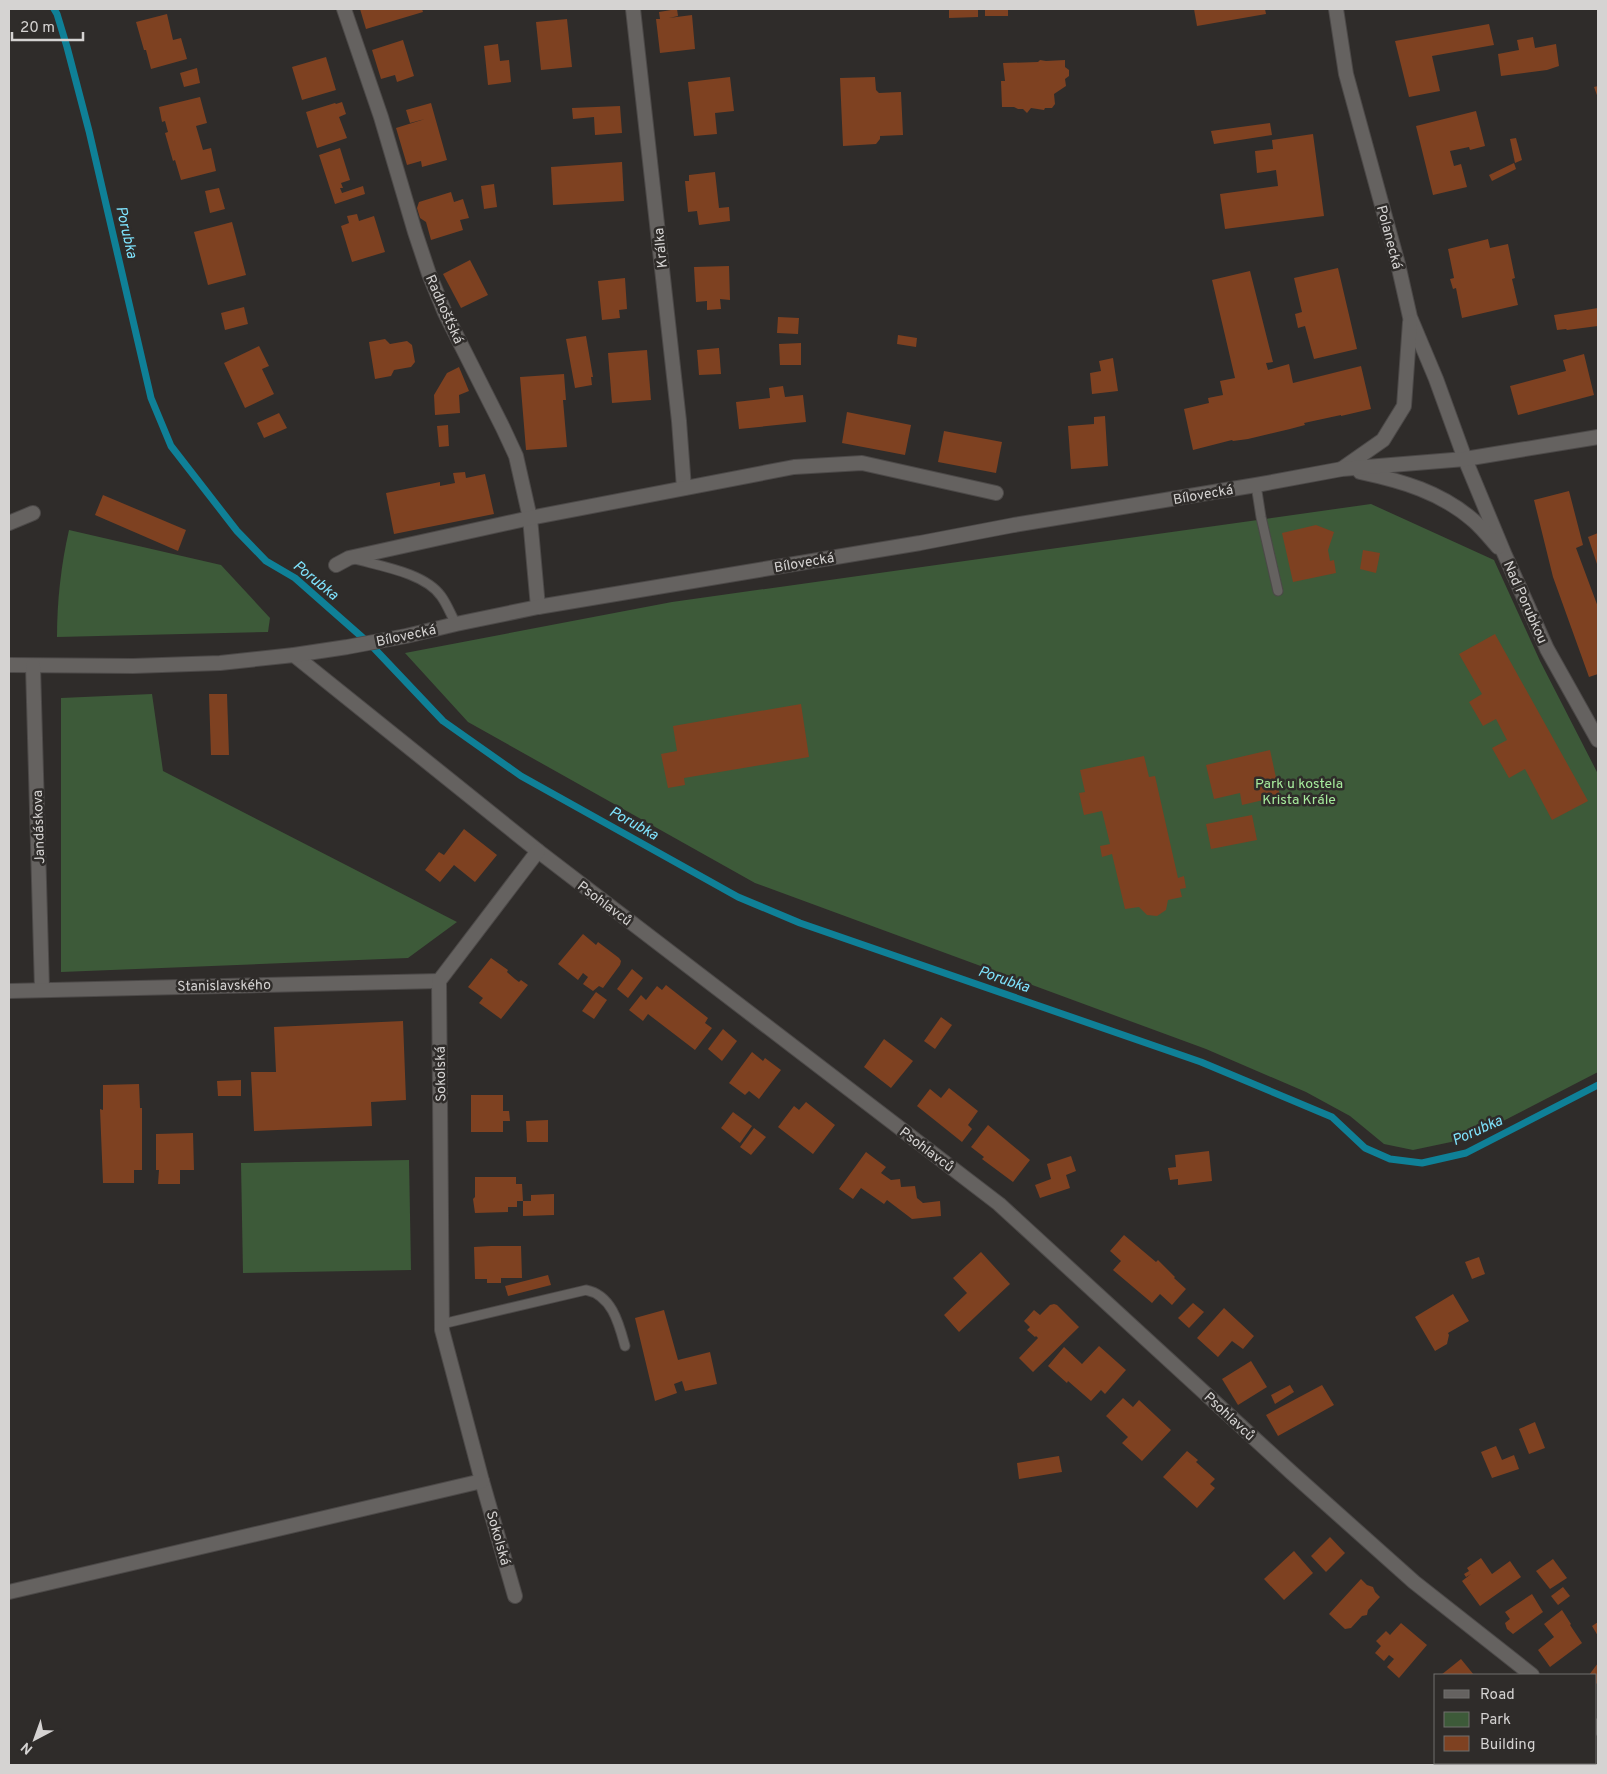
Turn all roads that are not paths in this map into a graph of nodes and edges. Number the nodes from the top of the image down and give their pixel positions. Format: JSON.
{"nodes":[{"id":1,"x":344,"y":9,"type":"edge"},
{"id":2,"x":633,"y":9,"type":"edge"},
{"id":3,"x":1336,"y":9,"type":"edge"},
{"id":4,"x":1410,"y":317,"type":"junction"},
{"id":5,"x":1598,"y":437,"type":"edge"},
{"id":6,"x":1465,"y":459,"type":"junction"},
{"id":7,"x":1342,"y":469,"type":"junction"},
{"id":8,"x":1256,"y":485,"type":"junction"},
{"id":9,"x":684,"y":488,"type":"junction"},
{"id":10,"x":996,"y":493,"type":"dead end"},
{"id":11,"x":33,"y":513,"type":"dead end"},
{"id":12,"x":530,"y":518,"type":"junction"},
{"id":13,"x":9,"y":523,"type":"edge"},
{"id":14,"x":1504,"y":553,"type":"junction"},
{"id":15,"x":349,"y":558,"type":"junction"},
{"id":16,"x":336,"y":565,"type":"dead end"},
{"id":17,"x":1278,"y":591,"type":"dead end"},
{"id":18,"x":538,"y":607,"type":"junction"},
{"id":19,"x":456,"y":624,"type":"junction"},
{"id":20,"x":294,"y":655,"type":"junction"},
{"id":21,"x":9,"y":665,"type":"edge"},
{"id":22,"x":33,"y":666,"type":"junction"},
{"id":23,"x":1598,"y":740,"type":"edge"},
{"id":24,"x":538,"y":851,"type":"junction"},
{"id":25,"x":438,"y":981,"type":"junction"},
{"id":26,"x":42,"y":989,"type":"junction"},
{"id":27,"x":9,"y":991,"type":"edge"},
{"id":28,"x":442,"y":1327,"type":"junction"},
{"id":29,"x":625,"y":1346,"type":"dead end"},
{"id":30,"x":482,"y":1481,"type":"junction"},
{"id":31,"x":9,"y":1592,"type":"edge"},
{"id":32,"x":516,"y":1596,"type":"dead end"},
{"id":33,"x":1531,"y":1674,"type":"edge"}],
"edges":[{"from":1,"to":12,"type":"street","name":"Radhošťská"},
{"from":2,"to":9,"type":"street","name":"Králka"},
{"from":3,"to":4,"type":"street","name":"Polanecká"},
{"from":4,"to":6,"type":"street","name":"Polanecká"},
{"from":4,"to":7,"type":"street"},
{"from":5,"to":6,"type":"street","name":"Bílovecká"},
{"from":6,"to":7,"type":"street","name":"Bílovecká"},
{"from":6,"to":14,"type":"street","name":"Nad Porubkou"},
{"from":7,"to":8,"type":"street","name":"Bílovecká"},
{"from":7,"to":14,"type":"street"},
{"from":8,"to":17,"type":"lane"},
{"from":8,"to":18,"type":"street","name":"Bílovecká"},
{"from":9,"to":10,"type":"street"},
{"from":9,"to":12,"type":"street"},
{"from":11,"to":13,"type":"street"},
{"from":12,"to":15,"type":"street"},
{"from":12,"to":18,"type":"street","name":"Radhošťská"},
{"from":14,"to":23,"type":"street","name":"Nad Porubkou"},
{"from":15,"to":16,"type":"street"},
{"from":15,"to":19,"type":"lane"},
{"from":18,"to":19,"type":"street","name":"Bílovecká"},
{"from":19,"to":20,"type":"street","name":"Bílovecká"},
{"from":20,"to":22,"type":"street","name":"Bílovecká"},
{"from":20,"to":24,"type":"street","name":"Psohlavců"},
{"from":21,"to":22,"type":"street","name":"Bílovecká"},
{"from":22,"to":26,"type":"street","name":"Jandáskova"},
{"from":24,"to":25,"type":"street"},
{"from":24,"to":33,"type":"street","name":"Psohlavců"},
{"from":25,"to":26,"type":"street","name":"Stanislavského"},
{"from":25,"to":28,"type":"street","name":"Sokolská"},
{"from":26,"to":27,"type":"street","name":"Stanislavského"},
{"from":28,"to":29,"type":"lane"},
{"from":28,"to":30,"type":"street","name":"Sokolská"},
{"from":30,"to":31,"type":"street"},
{"from":30,"to":32,"type":"street","name":"Sokolská"}]}
